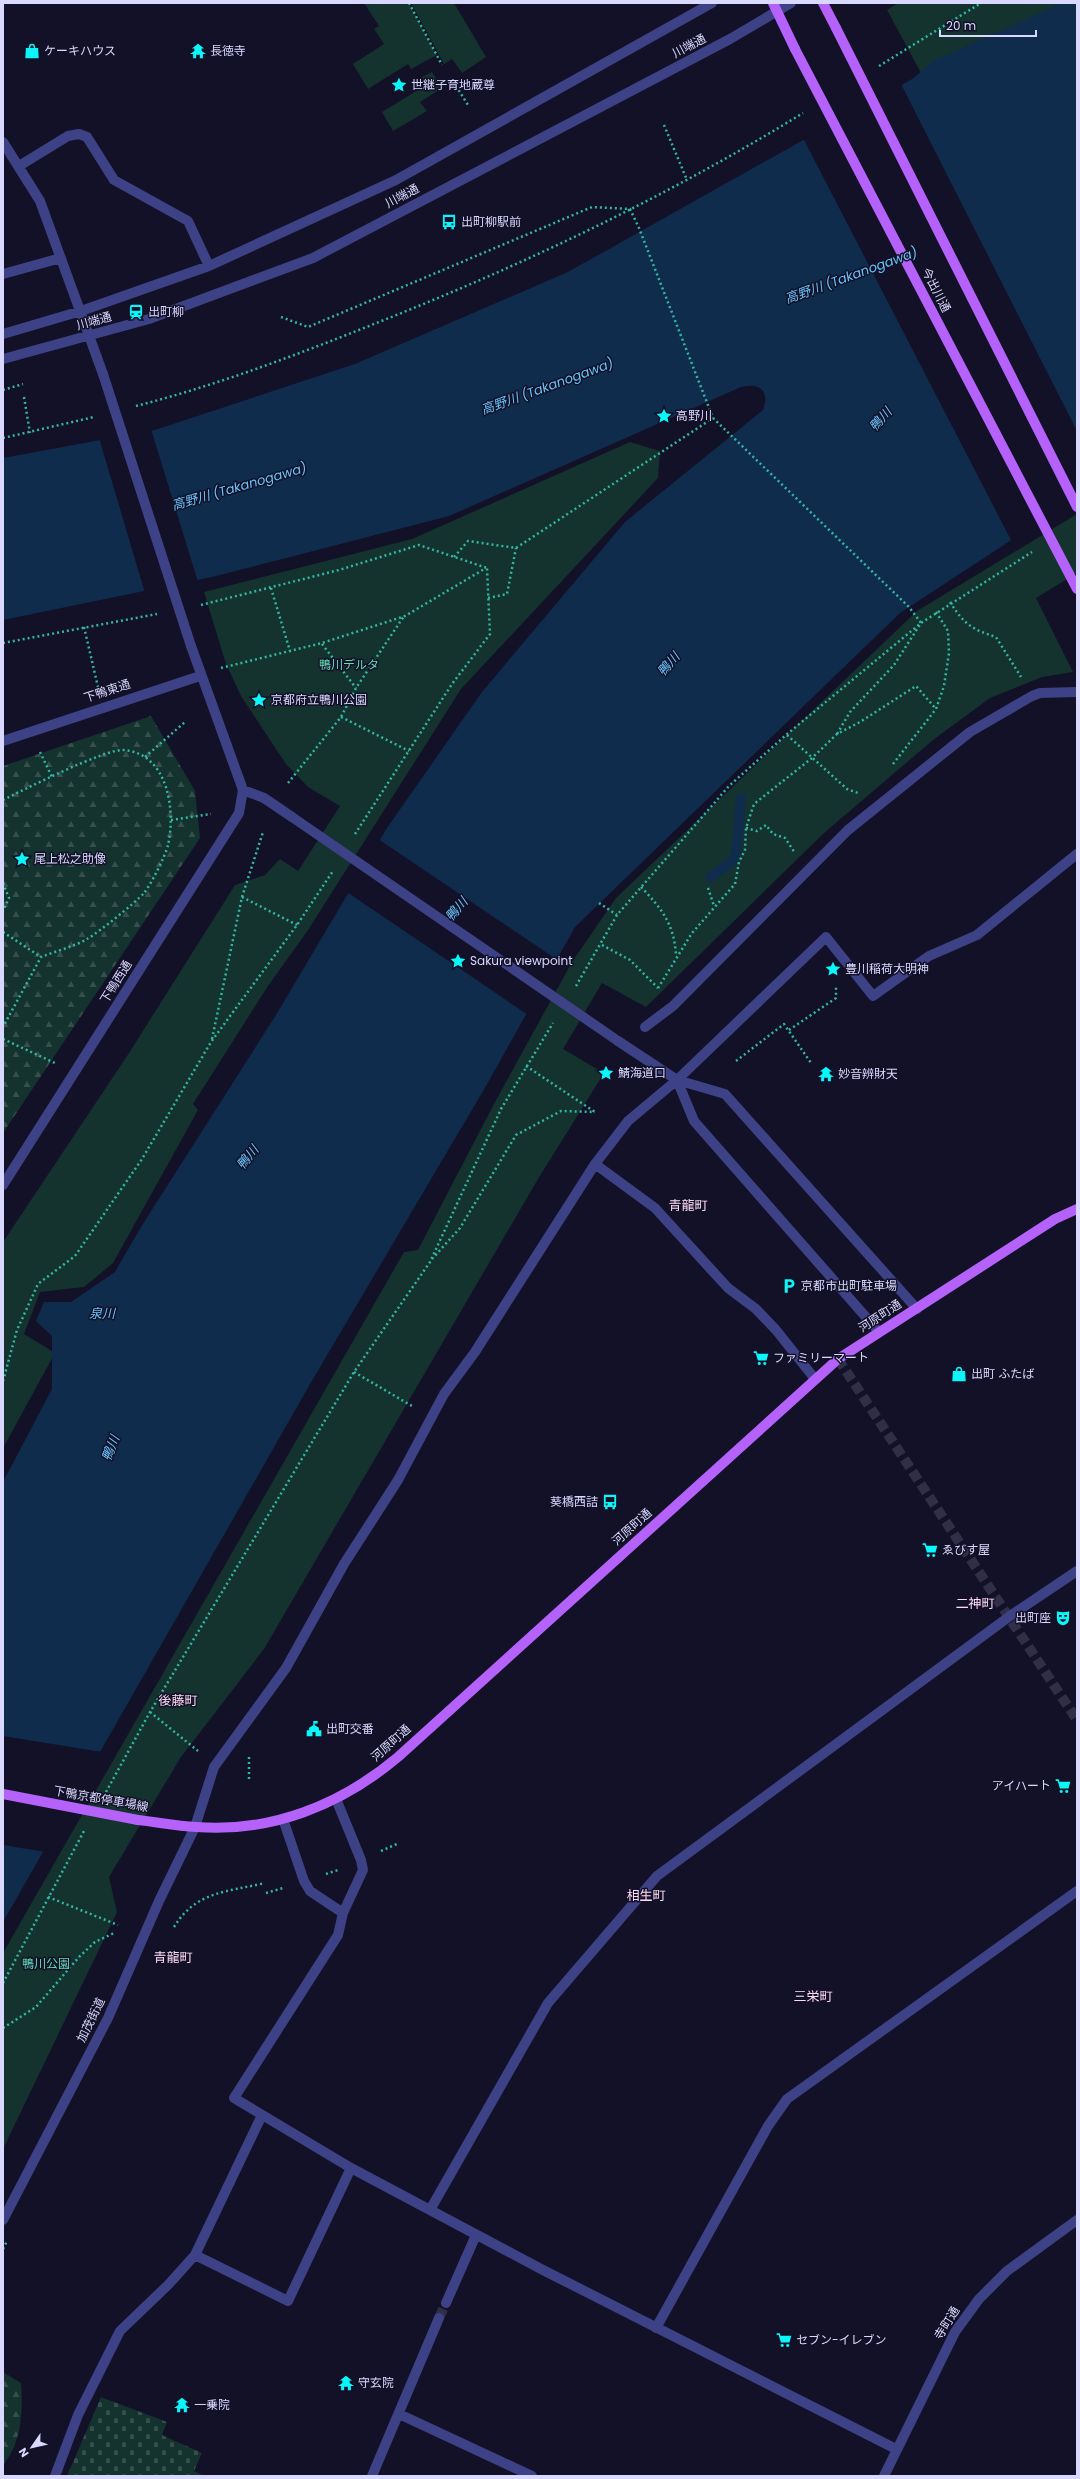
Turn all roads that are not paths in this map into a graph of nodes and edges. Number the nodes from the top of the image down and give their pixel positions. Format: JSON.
{"nodes":[{"id":1,"x":712,"y":3,"type":"edge"},
{"id":2,"x":791,"y":3,"type":"edge"},
{"id":3,"x":823,"y":3,"type":"edge"},
{"id":4,"x":775,"y":7,"type":"edge"},
{"id":5,"x":3,"y":142,"type":"edge"},
{"id":6,"x":19,"y":166,"type":"junction"},
{"id":7,"x":61,"y":258,"type":"junction"},
{"id":8,"x":209,"y":266,"type":"junction"},
{"id":9,"x":3,"y":274,"type":"edge"},
{"id":10,"x":81,"y":311,"type":"junction"},
{"id":11,"x":3,"y":334,"type":"edge"},
{"id":12,"x":91,"y":336,"type":"junction"},
{"id":13,"x":3,"y":359,"type":"edge"},
{"id":14,"x":1077,"y":507,"type":"edge"},
{"id":15,"x":1077,"y":589,"type":"edge"},
{"id":16,"x":200,"y":676,"type":"junction"},
{"id":17,"x":1077,"y":692,"type":"edge"},
{"id":18,"x":6,"y":740,"type":"edge"},
{"id":19,"x":244,"y":790,"type":"junction"},
{"id":20,"x":1077,"y":854,"type":"edge"},
{"id":21,"x":645,"y":1027,"type":"dead end"},
{"id":22,"x":677,"y":1080,"type":"junction"},
{"id":23,"x":595,"y":1164,"type":"junction"},
{"id":24,"x":3,"y":1185,"type":"edge"},
{"id":25,"x":1077,"y":1209,"type":"edge"},
{"id":26,"x":917,"y":1309,"type":"junction"},
{"id":27,"x":879,"y":1332,"type":"junction"},
{"id":28,"x":816,"y":1379,"type":"junction"},
{"id":29,"x":1077,"y":1571,"type":"edge"},
{"id":30,"x":3,"y":1794,"type":"edge"},
{"id":31,"x":336,"y":1799,"type":"junction"},
{"id":32,"x":284,"y":1819,"type":"junction"},
{"id":33,"x":196,"y":1827,"type":"junction"},
{"id":34,"x":1077,"y":1891,"type":"edge"},
{"id":35,"x":343,"y":1913,"type":"junction"},
{"id":36,"x":262,"y":2115,"type":"junction"},
{"id":37,"x":351,"y":2168,"type":"junction"},
{"id":38,"x":430,"y":2210,"type":"junction"},
{"id":39,"x":3,"y":2220,"type":"edge"},
{"id":40,"x":1077,"y":2220,"type":"edge"},
{"id":41,"x":476,"y":2235,"type":"junction"},
{"id":42,"x":195,"y":2255,"type":"junction"},
{"id":43,"x":446,"y":2303,"type":"tunnel mouth"},
{"id":44,"x":439,"y":2318,"type":"tunnel mouth"},
{"id":45,"x":656,"y":2328,"type":"junction"},
{"id":46,"x":398,"y":2414,"type":"junction"},
{"id":47,"x":896,"y":2450,"type":"junction"},
{"id":48,"x":55,"y":2476,"type":"edge"},
{"id":49,"x":372,"y":2476,"type":"edge"},
{"id":50,"x":532,"y":2476,"type":"edge"},
{"id":51,"x":884,"y":2476,"type":"edge"}],
"edges":[{"from":1,"to":8,"type":"street","name":"川端通"},
{"from":2,"to":4,"type":"street","name":"川端通"},
{"from":3,"to":14,"type":"main road","bridge":true},
{"from":4,"to":12,"type":"street","name":"川端通"},
{"from":4,"to":15,"type":"main road","name":"今出川通","bridge":true},
{"from":5,"to":6,"type":"street"},
{"from":6,"to":7,"type":"street"},
{"from":6,"to":8,"type":"street"},
{"from":7,"to":9,"type":"street"},
{"from":7,"to":10,"type":"street"},
{"from":8,"to":10,"type":"street","name":"川端通"},
{"from":10,"to":11,"type":"street","name":"川端通"},
{"from":10,"to":12,"type":"street"},
{"from":12,"to":13,"type":"street","name":"川端通"},
{"from":12,"to":16,"type":"street","bridge":true},
{"from":16,"to":18,"type":"street","name":"下鴨東通"},
{"from":16,"to":19,"type":"street"},
{"from":17,"to":21,"type":"street"},
{"from":19,"to":22,"type":"street","bridge":true},
{"from":19,"to":24,"type":"street","name":"下鴨西通"},
{"from":20,"to":22,"type":"street","name":"加茂街道"},
{"from":22,"to":23,"type":"street","name":"加茂街道"},
{"from":22,"to":26,"type":"street"},
{"from":22,"to":27,"type":"street"},
{"from":23,"to":28,"type":"street"},
{"from":23,"to":33,"type":"street","name":"加茂街道"},
{"from":25,"to":26,"type":"main road","name":"河原町通"},
{"from":26,"to":27,"type":"main road","name":"河原町通"},
{"from":27,"to":28,"type":"main road","name":"河原町通"},
{"from":28,"to":31,"type":"main road","name":"河原町通"},
{"from":29,"to":38,"type":"street"},
{"from":30,"to":33,"type":"main road","name":"下鴨京都停車場線","bridge":true},
{"from":31,"to":32,"type":"main road","name":"河原町通"},
{"from":31,"to":35,"type":"street"},
{"from":32,"to":33,"type":"main road","name":"河原町通"},
{"from":32,"to":35,"type":"street"},
{"from":33,"to":39,"type":"street","name":"加茂街道"},
{"from":34,"to":45,"type":"street"},
{"from":35,"to":36,"type":"street"},
{"from":36,"to":37,"type":"street"},
{"from":36,"to":42,"type":"street"},
{"from":37,"to":38,"type":"street"},
{"from":37,"to":42,"type":"street"},
{"from":38,"to":41,"type":"street"},
{"from":40,"to":47,"type":"street","name":"寺町通"},
{"from":41,"to":43,"type":"street"},
{"from":41,"to":45,"type":"street"},
{"from":42,"to":48,"type":"street"},
{"from":44,"to":46,"type":"street"},
{"from":45,"to":47,"type":"street"},
{"from":46,"to":49,"type":"street"},
{"from":46,"to":50,"type":"street"},
{"from":47,"to":51,"type":"street","name":"寺町通"}]}
